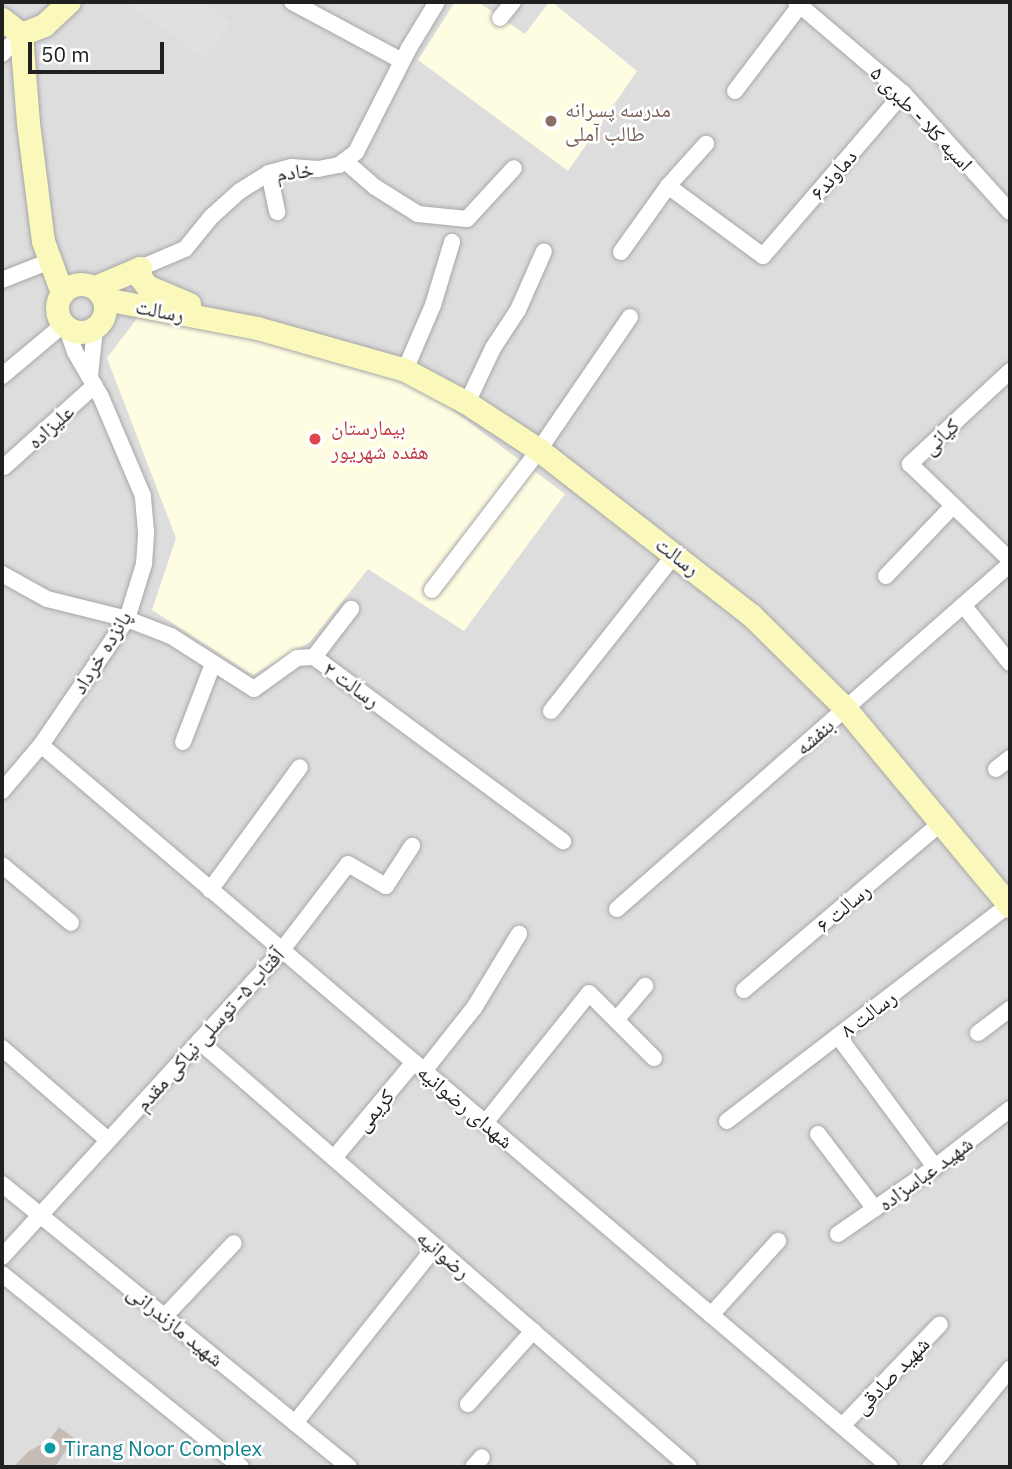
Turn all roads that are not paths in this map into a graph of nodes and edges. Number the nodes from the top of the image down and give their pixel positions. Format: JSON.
{"nodes":[{"id":1,"x":69,"y":2,"type":"edge"},
{"id":2,"x":292,"y":2,"type":"edge"},
{"id":3,"x":437,"y":2,"type":"edge"},
{"id":4,"x":513,"y":2,"type":"edge"},
{"id":5,"x":799,"y":3,"type":"edge"},
{"id":6,"x":500,"y":18,"type":"dead end"},
{"id":7,"x":2,"y":19,"type":"edge"},
{"id":8,"x":21,"y":34,"type":"junction"},
{"id":9,"x":2,"y":54,"type":"edge"},
{"id":10,"x":402,"y":61,"type":"junction"},
{"id":11,"x":735,"y":91,"type":"dead end"},
{"id":12,"x":903,"y":93,"type":"junction"},
{"id":13,"x":706,"y":144,"type":"dead end"},
{"id":14,"x":345,"y":161,"type":"junction"},
{"id":15,"x":514,"y":167,"type":"dead end"},
{"id":16,"x":269,"y":173,"type":"junction"},
{"id":17,"x":668,"y":186,"type":"junction"},
{"id":18,"x":277,"y":212,"type":"dead end"},
{"id":19,"x":1010,"y":212,"type":"edge"},
{"id":20,"x":452,"y":242,"type":"dead end"},
{"id":21,"x":544,"y":251,"type":"dead end"},
{"id":22,"x":621,"y":252,"type":"dead end"},
{"id":23,"x":50,"y":261,"type":"junction"},
{"id":24,"x":140,"y":268,"type":"junction"},
{"id":25,"x":2,"y":280,"type":"edge"},
{"id":26,"x":62,"y":293,"type":"junction"},
{"id":27,"x":100,"y":293,"type":"junction"},
{"id":28,"x":629,"y":317,"type":"dead end"},
{"id":29,"x":65,"y":327,"type":"junction"},
{"id":30,"x":257,"y":328,"type":"junction"},
{"id":31,"x":95,"y":329,"type":"junction"},
{"id":32,"x":405,"y":370,"type":"junction"},
{"id":33,"x":1010,"y":371,"type":"edge"},
{"id":34,"x":2,"y":376,"type":"edge"},
{"id":35,"x":92,"y":380,"type":"junction"},
{"id":36,"x":467,"y":403,"type":"junction"},
{"id":37,"x":539,"y":450,"type":"junction"},
{"id":38,"x":4,"y":467,"type":"dead end"},
{"id":39,"x":953,"y":507,"type":"junction"},
{"id":40,"x":675,"y":554,"type":"junction"},
{"id":41,"x":1010,"y":562,"type":"edge"},
{"id":42,"x":2,"y":574,"type":"edge"},
{"id":43,"x":886,"y":576,"type":"dead end"},
{"id":44,"x":432,"y":590,"type":"dead end"},
{"id":45,"x":963,"y":605,"type":"junction"},
{"id":46,"x":351,"y":609,"type":"dead end"},
{"id":47,"x":127,"y":619,"type":"junction"},
{"id":48,"x":314,"y":657,"type":"junction"},
{"id":49,"x":1010,"y":663,"type":"edge"},
{"id":50,"x":213,"y":664,"type":"junction"},
{"id":51,"x":845,"y":708,"type":"junction"},
{"id":52,"x":551,"y":712,"type":"dead end"},
{"id":53,"x":183,"y":742,"type":"dead end"},
{"id":54,"x":41,"y":745,"type":"junction"},
{"id":55,"x":1010,"y":758,"type":"edge"},
{"id":56,"x":300,"y":767,"type":"dead end"},
{"id":57,"x":996,"y":769,"type":"dead end"},
{"id":58,"x":2,"y":791,"type":"edge"},
{"id":59,"x":941,"y":823,"type":"junction"},
{"id":60,"x":563,"y":841,"type":"dead end"},
{"id":61,"x":412,"y":846,"type":"dead end"},
{"id":62,"x":2,"y":865,"type":"edge"},
{"id":63,"x":211,"y":890,"type":"junction"},
{"id":64,"x":1010,"y":906,"type":"edge"},
{"id":65,"x":617,"y":909,"type":"dead end"},
{"id":66,"x":71,"y":923,"type":"dead end"},
{"id":67,"x":519,"y":933,"type":"dead end"},
{"id":68,"x":282,"y":950,"type":"junction"},
{"id":69,"x":645,"y":986,"type":"dead end"},
{"id":70,"x":744,"y":990,"type":"dead end"},
{"id":71,"x":1010,"y":1009,"type":"edge"},
{"id":72,"x":616,"y":1020,"type":"junction"},
{"id":73,"x":978,"y":1033,"type":"dead end"},
{"id":74,"x":838,"y":1036,"type":"junction"},
{"id":75,"x":199,"y":1041,"type":"junction"},
{"id":76,"x":2,"y":1048,"type":"edge"},
{"id":77,"x":654,"y":1058,"type":"dead end"},
{"id":78,"x":419,"y":1067,"type":"junction"},
{"id":79,"x":1010,"y":1109,"type":"edge"},
{"id":80,"x":727,"y":1121,"type":"dead end"},
{"id":81,"x":485,"y":1123,"type":"junction"},
{"id":82,"x":818,"y":1134,"type":"dead end"},
{"id":83,"x":108,"y":1140,"type":"junction"},
{"id":84,"x":334,"y":1158,"type":"junction"},
{"id":85,"x":935,"y":1167,"type":"junction"},
{"id":86,"x":2,"y":1184,"type":"edge"},
{"id":87,"x":875,"y":1209,"type":"junction"},
{"id":88,"x":40,"y":1215,"type":"junction"},
{"id":89,"x":838,"y":1234,"type":"dead end"},
{"id":90,"x":778,"y":1241,"type":"dead end"},
{"id":91,"x":234,"y":1244,"type":"dead end"},
{"id":92,"x":435,"y":1247,"type":"junction"},
{"id":93,"x":2,"y":1257,"type":"edge"},
{"id":94,"x":2,"y":1274,"type":"edge"},
{"id":95,"x":711,"y":1315,"type":"junction"},
{"id":96,"x":165,"y":1316,"type":"junction"},
{"id":97,"x":940,"y":1324,"type":"dead end"},
{"id":98,"x":533,"y":1331,"type":"junction"},
{"id":99,"x":1010,"y":1369,"type":"edge"},
{"id":100,"x":468,"y":1404,"type":"dead end"},
{"id":101,"x":295,"y":1423,"type":"junction"},
{"id":102,"x":842,"y":1426,"type":"junction"},
{"id":103,"x":241,"y":1467,"type":"edge"},
{"id":104,"x":349,"y":1467,"type":"edge"},
{"id":105,"x":689,"y":1467,"type":"edge"},
{"id":106,"x":890,"y":1467,"type":"edge"},
{"id":107,"x":930,"y":1467,"type":"edge"}],
"edges":[{"from":1,"to":8,"type":"main road"},
{"from":2,"to":10,"type":"street"},
{"from":3,"to":10,"type":"street"},
{"from":4,"to":6,"type":"street"},
{"from":5,"to":11,"type":"street"},
{"from":5,"to":12,"type":"street","name":"اسپه کلا - طبری ۵"},
{"from":7,"to":8,"type":"main road"},
{"from":8,"to":9,"type":"street"},
{"from":8,"to":23,"type":"main road"},
{"from":10,"to":14,"type":"street"},
{"from":12,"to":17,"type":"street","name":"دماوند۶"},
{"from":12,"to":19,"type":"street","name":"اسپه کلا - طبری ۵"},
{"from":13,"to":17,"type":"street"},
{"from":14,"to":15,"type":"street"},
{"from":14,"to":16,"type":"street","name":"خادم"},
{"from":16,"to":18,"type":"street"},
{"from":16,"to":24,"type":"street","name":"خادم"},
{"from":17,"to":22,"type":"street"},
{"from":20,"to":32,"type":"street"},
{"from":21,"to":36,"type":"street"},
{"from":23,"to":25,"type":"street"},
{"from":23,"to":26,"type":"main road"},
{"from":24,"to":27,"type":"main road","name":"خادم"},
{"from":24,"to":30,"type":"main road","name":"رسالت"},
{"from":26,"to":27,"type":"main road"},
{"from":26,"to":29,"type":"main road"},
{"from":27,"to":30,"type":"main road","name":"رسالت"},
{"from":27,"to":31,"type":"main road"},
{"from":28,"to":37,"type":"street"},
{"from":29,"to":31,"type":"main road"},
{"from":29,"to":34,"type":"street"},
{"from":29,"to":35,"type":"street","name":"پانزده خرداد"},
{"from":30,"to":32,"type":"main road","name":"رسالت"},
{"from":31,"to":35,"type":"street","name":"پانزده خرداد"},
{"from":32,"to":36,"type":"main road","name":"رسالت"},
{"from":33,"to":39,"type":"street","name":"کیانی"},
{"from":35,"to":38,"type":"street","name":"علیزاده"},
{"from":35,"to":47,"type":"street","name":"پانزده خرداد"},
{"from":36,"to":37,"type":"main road","name":"رسالت"},
{"from":37,"to":40,"type":"main road","name":"رسالت"},
{"from":37,"to":44,"type":"street"},
{"from":39,"to":41,"type":"street","name":"کیانی"},
{"from":39,"to":43,"type":"street"},
{"from":40,"to":51,"type":"main road","name":"رسالت"},
{"from":40,"to":52,"type":"street"},
{"from":41,"to":45,"type":"street","name":"بنفشه"},
{"from":42,"to":47,"type":"street","name":"رسالت ۲"},
{"from":45,"to":49,"type":"street"},
{"from":45,"to":51,"type":"street","name":"بنفشه"},
{"from":46,"to":48,"type":"street"},
{"from":47,"to":50,"type":"street","name":"رسالت ۲"},
{"from":47,"to":54,"type":"street","name":"پانزده خرداد"},
{"from":48,"to":50,"type":"street","name":"رسالت ۲"},
{"from":48,"to":60,"type":"street","name":"رسالت ۲"},
{"from":50,"to":53,"type":"street"},
{"from":51,"to":59,"type":"main road","name":"رسالت"},
{"from":51,"to":65,"type":"street","name":"بنفشه"},
{"from":54,"to":58,"type":"street","name":"پانزده خرداد"},
{"from":54,"to":63,"type":"street","name":"شهدای رضوانیه"},
{"from":55,"to":57,"type":"street"},
{"from":56,"to":63,"type":"street"},
{"from":59,"to":64,"type":"main road","name":"رسالت"},
{"from":59,"to":70,"type":"street","name":"رسالت ۶"},
{"from":61,"to":68,"type":"street","name":"آفتاب ۵- توسلی نیاکی مقدم"},
{"from":62,"to":66,"type":"street"},
{"from":63,"to":68,"type":"street","name":"شهدای رضوانیه"},
{"from":64,"to":74,"type":"street","name":"رسالت ۸"},
{"from":67,"to":78,"type":"street","name":"کریمی"},
{"from":68,"to":75,"type":"street","name":"آفتاب ۵- توسلی نیاکی مقدم"},
{"from":68,"to":78,"type":"street","name":"شهدای رضوانیه"},
{"from":69,"to":72,"type":"street"},
{"from":71,"to":73,"type":"street"},
{"from":72,"to":77,"type":"street"},
{"from":72,"to":81,"type":"street"},
{"from":74,"to":80,"type":"street","name":"رسالت ۸"},
{"from":74,"to":85,"type":"street"},
{"from":75,"to":83,"type":"street","name":"آفتاب ۵- توسلی نیاکی مقدم"},
{"from":75,"to":84,"type":"street","name":"رضوانیه"},
{"from":76,"to":83,"type":"street"},
{"from":78,"to":81,"type":"street","name":"شهدای رضوانیه"},
{"from":78,"to":84,"type":"street","name":"کریمی"},
{"from":79,"to":85,"type":"street","name":"شهید عباسزاده"},
{"from":81,"to":95,"type":"street","name":"شهدای رضوانیه"},
{"from":82,"to":87,"type":"street"},
{"from":83,"to":88,"type":"street","name":"آفتاب ۵- توسلی نیاکی مقدم"},
{"from":84,"to":92,"type":"street","name":"رضوانیه"},
{"from":85,"to":87,"type":"street","name":"شهید عباسزاده"},
{"from":86,"to":88,"type":"street","name":"شهید مازندرانی"},
{"from":87,"to":89,"type":"street","name":"شهید عباسزاده"},
{"from":88,"to":93,"type":"street","name":"آفتاب ۵- توسلی نیاکی مقدم"},
{"from":88,"to":96,"type":"street","name":"شهید مازندرانی"},
{"from":90,"to":95,"type":"street"},
{"from":91,"to":96,"type":"street"},
{"from":92,"to":98,"type":"street","name":"رضوانیه"},
{"from":92,"to":101,"type":"street"},
{"from":94,"to":103,"type":"street"},
{"from":95,"to":102,"type":"street","name":"شهدای رضوانیه"},
{"from":96,"to":101,"type":"street","name":"شهید مازندرانی"},
{"from":97,"to":102,"type":"street","name":"شهید صادقی"},
{"from":98,"to":100,"type":"street"},
{"from":98,"to":105,"type":"street","name":"رضوانیه"},
{"from":99,"to":107,"type":"street"},
{"from":101,"to":104,"type":"street","name":"شهید مازندرانی"},
{"from":102,"to":106,"type":"street","name":"شهدای رضوانیه"}]}
